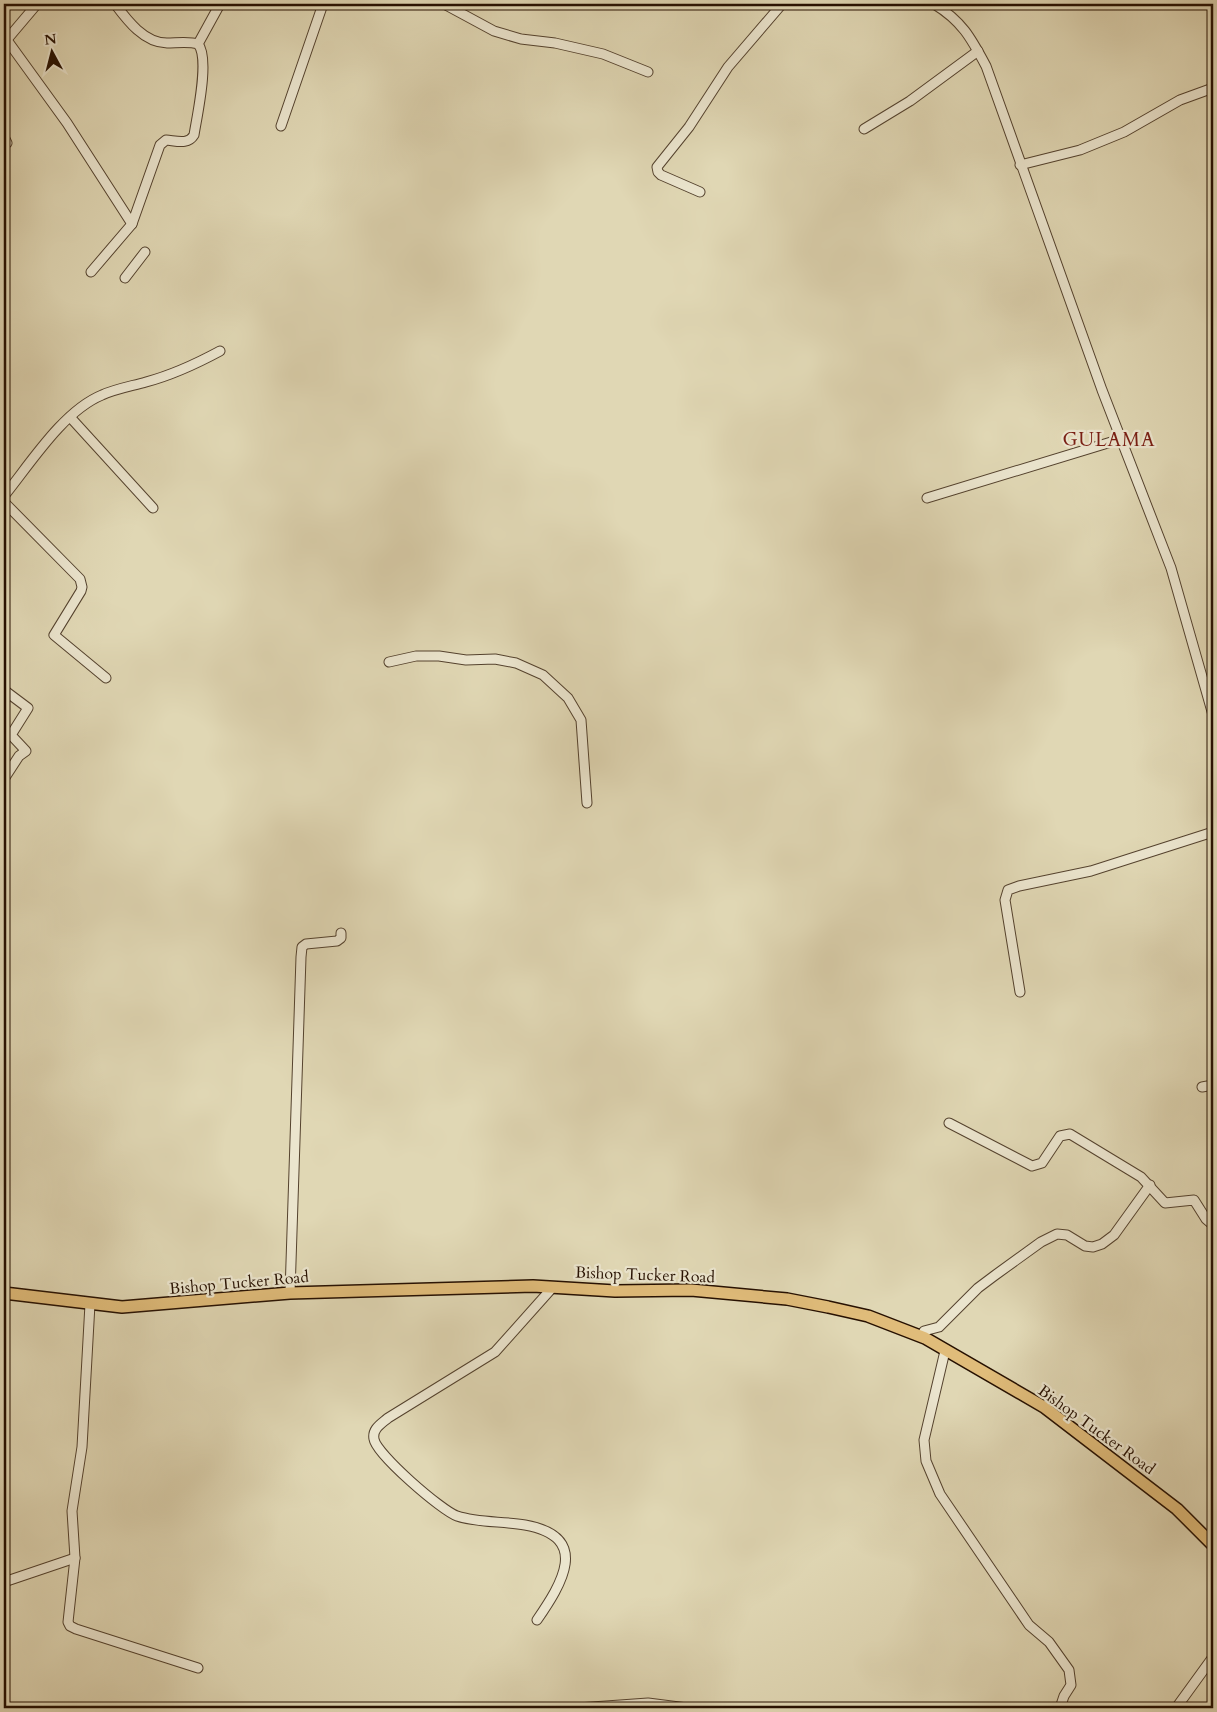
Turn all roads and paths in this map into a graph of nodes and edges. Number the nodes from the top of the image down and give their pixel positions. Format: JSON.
{"nodes":[{"id":1,"x":37,"y":4,"type":"edge"},
{"id":2,"x":115,"y":4,"type":"edge"},
{"id":3,"x":220,"y":4,"type":"edge"},
{"id":4,"x":323,"y":4,"type":"edge"},
{"id":5,"x":444,"y":4,"type":"edge"},
{"id":6,"x":782,"y":4,"type":"edge"},
{"id":7,"x":934,"y":4,"type":"edge"},
{"id":8,"x":5,"y":39,"type":"edge"},
{"id":9,"x":198,"y":44,"type":"junction"},
{"id":10,"x":978,"y":51,"type":"junction"},
{"id":11,"x":648,"y":72,"type":"dead end"},
{"id":12,"x":1213,"y":88,"type":"edge"},
{"id":13,"x":281,"y":126,"type":"dead end"},
{"id":14,"x":864,"y":130,"type":"dead end"},
{"id":15,"x":1020,"y":165,"type":"junction"},
{"id":16,"x":700,"y":192,"type":"dead end"},
{"id":17,"x":132,"y":224,"type":"junction"},
{"id":18,"x":145,"y":252,"type":"dead end"},
{"id":19,"x":91,"y":272,"type":"dead end"},
{"id":20,"x":125,"y":278,"type":"dead end"},
{"id":21,"x":220,"y":351,"type":"dead end"},
{"id":22,"x":70,"y":417,"type":"junction"},
{"id":23,"x":1121,"y":439,"type":"junction"},
{"id":24,"x":4,"y":496,"type":"edge"},
{"id":25,"x":927,"y":498,"type":"dead end"},
{"id":26,"x":4,"y":502,"type":"edge"},
{"id":27,"x":153,"y":508,"type":"dead end"},
{"id":28,"x":389,"y":662,"type":"dead end"},
{"id":29,"x":106,"y":678,"type":"dead end"},
{"id":30,"x":4,"y":690,"type":"edge"},
{"id":31,"x":1213,"y":715,"type":"edge"},
{"id":32,"x":4,"y":779,"type":"edge"},
{"id":33,"x":586,"y":803,"type":"dead end"},
{"id":34,"x":1213,"y":832,"type":"edge"},
{"id":35,"x":341,"y":932,"type":"dead end"},
{"id":36,"x":1020,"y":992,"type":"dead end"},
{"id":37,"x":1213,"y":1085,"type":"edge"},
{"id":38,"x":1202,"y":1087,"type":"dead end"},
{"id":39,"x":949,"y":1123,"type":"dead end"},
{"id":40,"x":1150,"y":1184,"type":"junction"},
{"id":41,"x":1213,"y":1225,"type":"edge"},
{"id":42,"x":553,"y":1287,"type":"junction"},
{"id":43,"x":4,"y":1293,"type":"edge"},
{"id":44,"x":290,"y":1293,"type":"junction"},
{"id":45,"x":90,"y":1304,"type":"junction"},
{"id":46,"x":924,"y":1331,"type":"dead end"},
{"id":47,"x":945,"y":1351,"type":"junction"},
{"id":48,"x":1213,"y":1545,"type":"edge"},
{"id":49,"x":75,"y":1558,"type":"junction"},
{"id":50,"x":4,"y":1582,"type":"edge"},
{"id":51,"x":538,"y":1620,"type":"dead end"},
{"id":52,"x":1213,"y":1657,"type":"edge"},
{"id":53,"x":198,"y":1668,"type":"dead end"},
{"id":54,"x":578,"y":1708,"type":"edge"},
{"id":55,"x":687,"y":1708,"type":"edge"},
{"id":56,"x":1060,"y":1708,"type":"edge"},
{"id":57,"x":1176,"y":1708,"type":"edge"}],
"edges":[{"from":1,"to":8,"type":"street"},
{"from":2,"to":9,"type":"street"},
{"from":3,"to":9,"type":"street"},
{"from":4,"to":13,"type":"street"},
{"from":5,"to":11,"type":"street"},
{"from":6,"to":16,"type":"street"},
{"from":7,"to":10,"type":"street"},
{"from":8,"to":17,"type":"street"},
{"from":9,"to":17,"type":"street"},
{"from":10,"to":14,"type":"street"},
{"from":10,"to":15,"type":"street"},
{"from":12,"to":15,"type":"street"},
{"from":15,"to":23,"type":"street"},
{"from":17,"to":19,"type":"street"},
{"from":18,"to":20,"type":"street"},
{"from":21,"to":22,"type":"street"},
{"from":22,"to":24,"type":"street"},
{"from":22,"to":27,"type":"street"},
{"from":23,"to":25,"type":"street"},
{"from":23,"to":31,"type":"street"},
{"from":26,"to":29,"type":"street"},
{"from":28,"to":33,"type":"street"},
{"from":30,"to":32,"type":"street"},
{"from":34,"to":36,"type":"street"},
{"from":35,"to":44,"type":"street"},
{"from":37,"to":38,"type":"street"},
{"from":39,"to":40,"type":"street"},
{"from":40,"to":41,"type":"street"},
{"from":40,"to":46,"type":"street"},
{"from":42,"to":44,"type":"main road","name":"Bishop Tucker Road"},
{"from":42,"to":47,"type":"main road","name":"Bishop Tucker Road"},
{"from":42,"to":51,"type":"street"},
{"from":43,"to":45,"type":"main road","name":"Bishop Tucker Road"},
{"from":44,"to":45,"type":"main road","name":"Bishop Tucker Road"},
{"from":45,"to":49,"type":"street"},
{"from":47,"to":48,"type":"main road","name":"Bishop Tucker Road"},
{"from":47,"to":56,"type":"street"},
{"from":49,"to":50,"type":"street"},
{"from":49,"to":53,"type":"street"},
{"from":52,"to":57,"type":"street"},
{"from":54,"to":55,"type":"street"}]}
